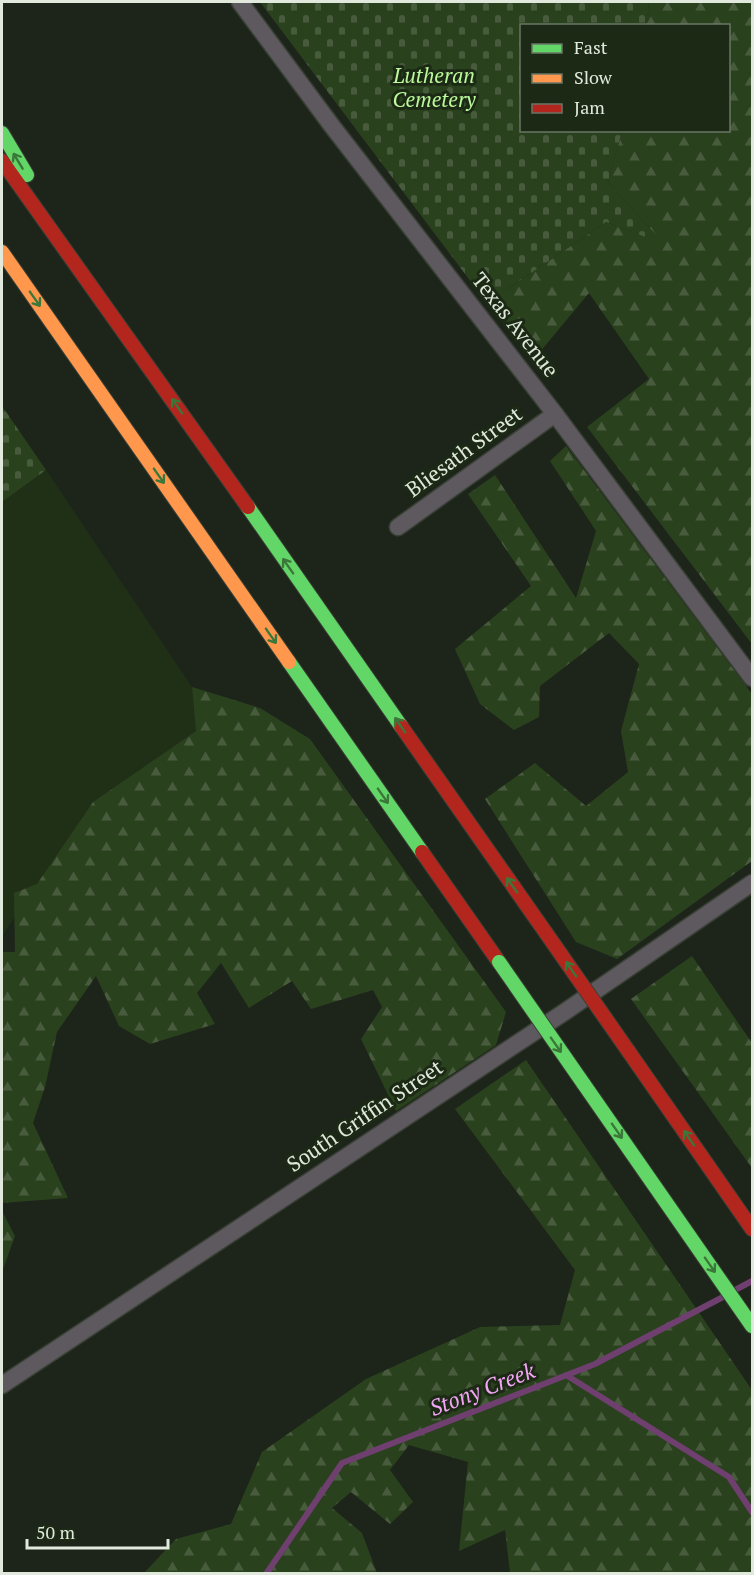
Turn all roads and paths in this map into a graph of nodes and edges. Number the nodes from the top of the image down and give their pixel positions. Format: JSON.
{"nodes":[{"id":1,"x":240,"y":2,"type":"edge"},
{"id":2,"x":2,"y":133,"type":"edge"},
{"id":3,"x":2,"y":160,"type":"edge"},
{"id":4,"x":2,"y":252,"type":"edge"},
{"id":5,"x":103,"y":301,"type":"junction"},
{"id":6,"x":555,"y":414,"type":"junction"},
{"id":7,"x":398,"y":527,"type":"dead end"},
{"id":8,"x":753,"y":678,"type":"edge"},
{"id":9,"x":753,"y":883,"type":"edge"},
{"id":10,"x":753,"y":1229,"type":"edge"},
{"id":11,"x":753,"y":1326,"type":"edge"},
{"id":12,"x":2,"y":1385,"type":"edge"}],
"edges":[{"from":1,"to":6,"type":"street","name":"Texas Avenue"},
{"from":5,"to":2,"type":"highway","one_way":true},
{"from":3,"to":5,"type":"highway"},
{"from":4,"to":11,"type":"highway","one_way":true,"bridge":true},
{"from":10,"to":5,"type":"highway","one_way":true,"bridge":true},
{"from":6,"to":7,"type":"street","name":"Bliesath Street"},
{"from":6,"to":8,"type":"street","name":"Texas Avenue"},
{"from":9,"to":12,"type":"street","name":"South Griffin Street"}]}
